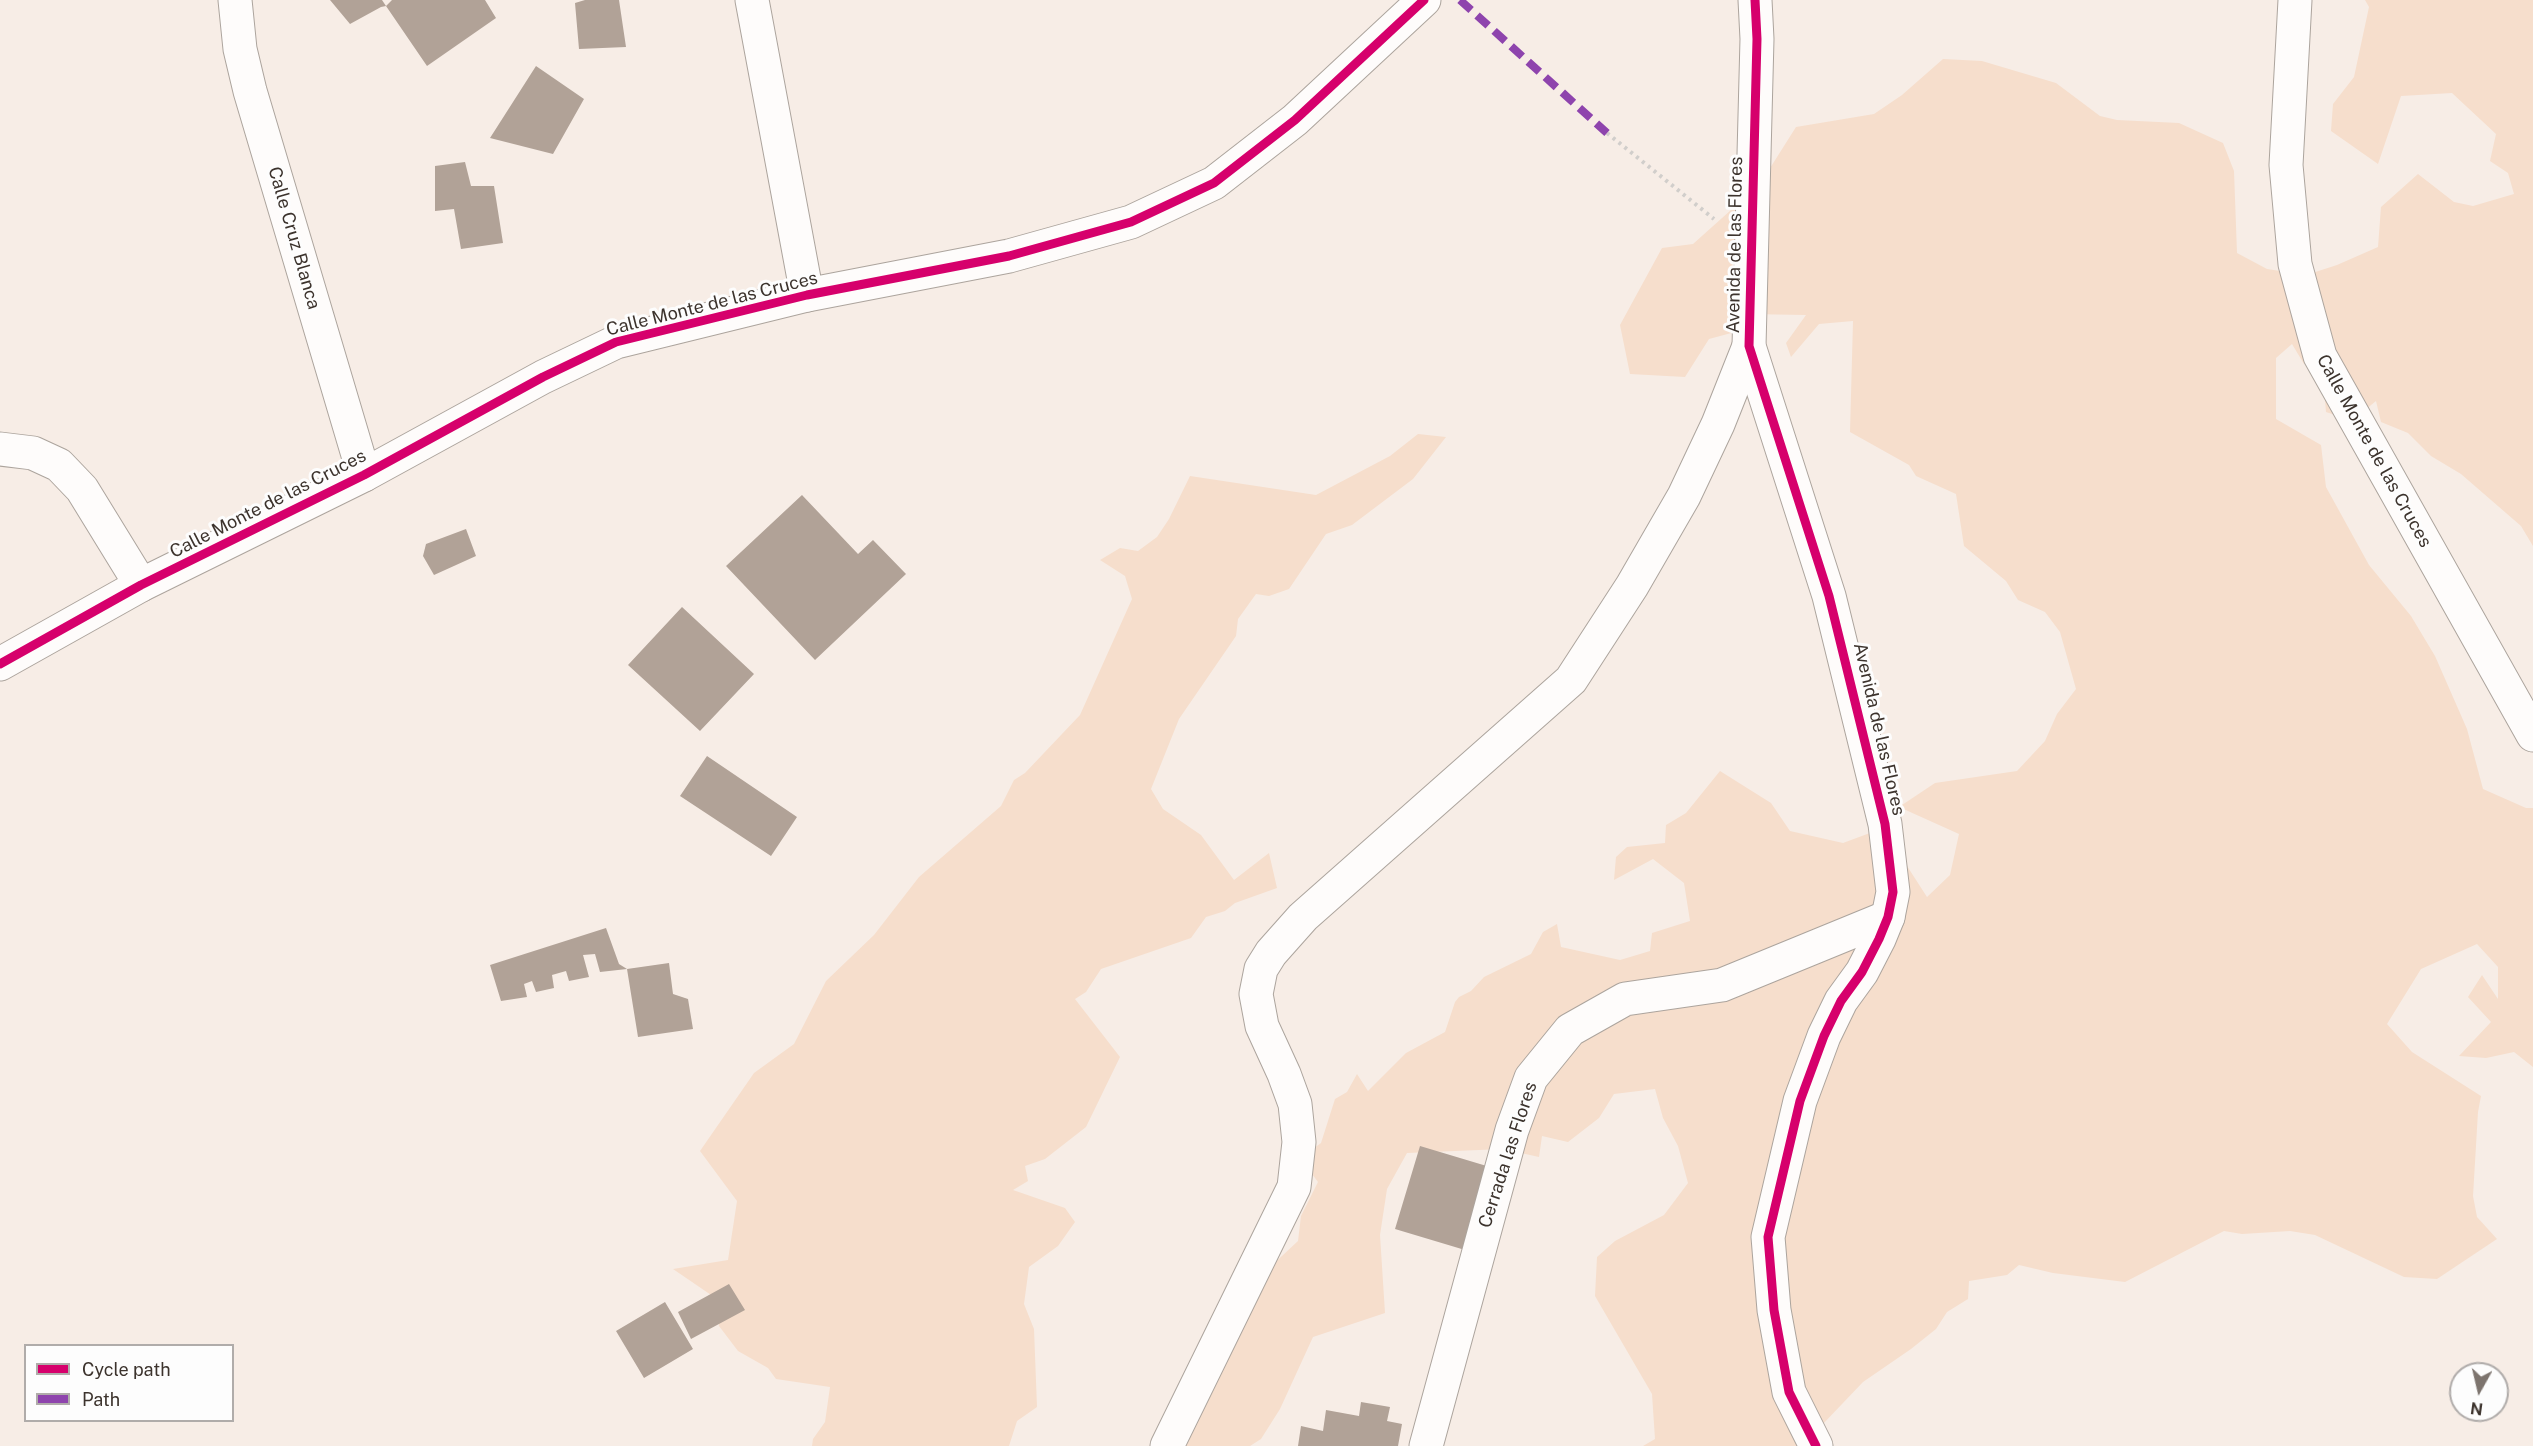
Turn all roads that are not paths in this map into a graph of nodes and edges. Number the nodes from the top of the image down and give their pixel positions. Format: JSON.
{"nodes":[{"id":1,"x":235,"y":0,"type":"edge"},
{"id":2,"x":752,"y":0,"type":"edge"},
{"id":3,"x":1424,"y":0,"type":"edge"},
{"id":4,"x":1755,"y":0,"type":"edge"},
{"id":5,"x":2295,"y":0,"type":"edge"},
{"id":6,"x":807,"y":295,"type":"junction"},
{"id":7,"x":1749,"y":346,"type":"junction"},
{"id":8,"x":0,"y":449,"type":"edge"},
{"id":9,"x":364,"y":475,"type":"junction"},
{"id":10,"x":141,"y":585,"type":"junction"},
{"id":11,"x":0,"y":664,"type":"edge"},
{"id":12,"x":2533,"y":735,"type":"edge"},
{"id":13,"x":1888,"y":917,"type":"junction"},
{"id":14,"x":1167,"y":1446,"type":"edge"},
{"id":15,"x":1426,"y":1446,"type":"edge"},
{"id":16,"x":1816,"y":1446,"type":"edge"}],
"edges":[{"from":1,"to":9,"type":"street","name":"Calle Cruz Blanca"},
{"from":2,"to":6,"type":"street"},
{"from":3,"to":6,"type":"street","name":"Calle Monte de las Cruces"},
{"from":4,"to":7,"type":"street","name":"Avenida de las Flores"},
{"from":5,"to":12,"type":"street","name":"Calle Monte de las Cruces"},
{"from":6,"to":9,"type":"street","name":"Calle Monte de las Cruces"},
{"from":7,"to":13,"type":"street","name":"Avenida de las Flores"},
{"from":7,"to":14,"type":"street"},
{"from":8,"to":10,"type":"street"},
{"from":9,"to":10,"type":"street","name":"Calle Monte de las Cruces"},
{"from":10,"to":11,"type":"street","name":"Calle Monte de las Cruces"},
{"from":13,"to":15,"type":"street","name":"Cerrada las Flores"},
{"from":13,"to":16,"type":"street","name":"Avenida de las Flores"}]}
